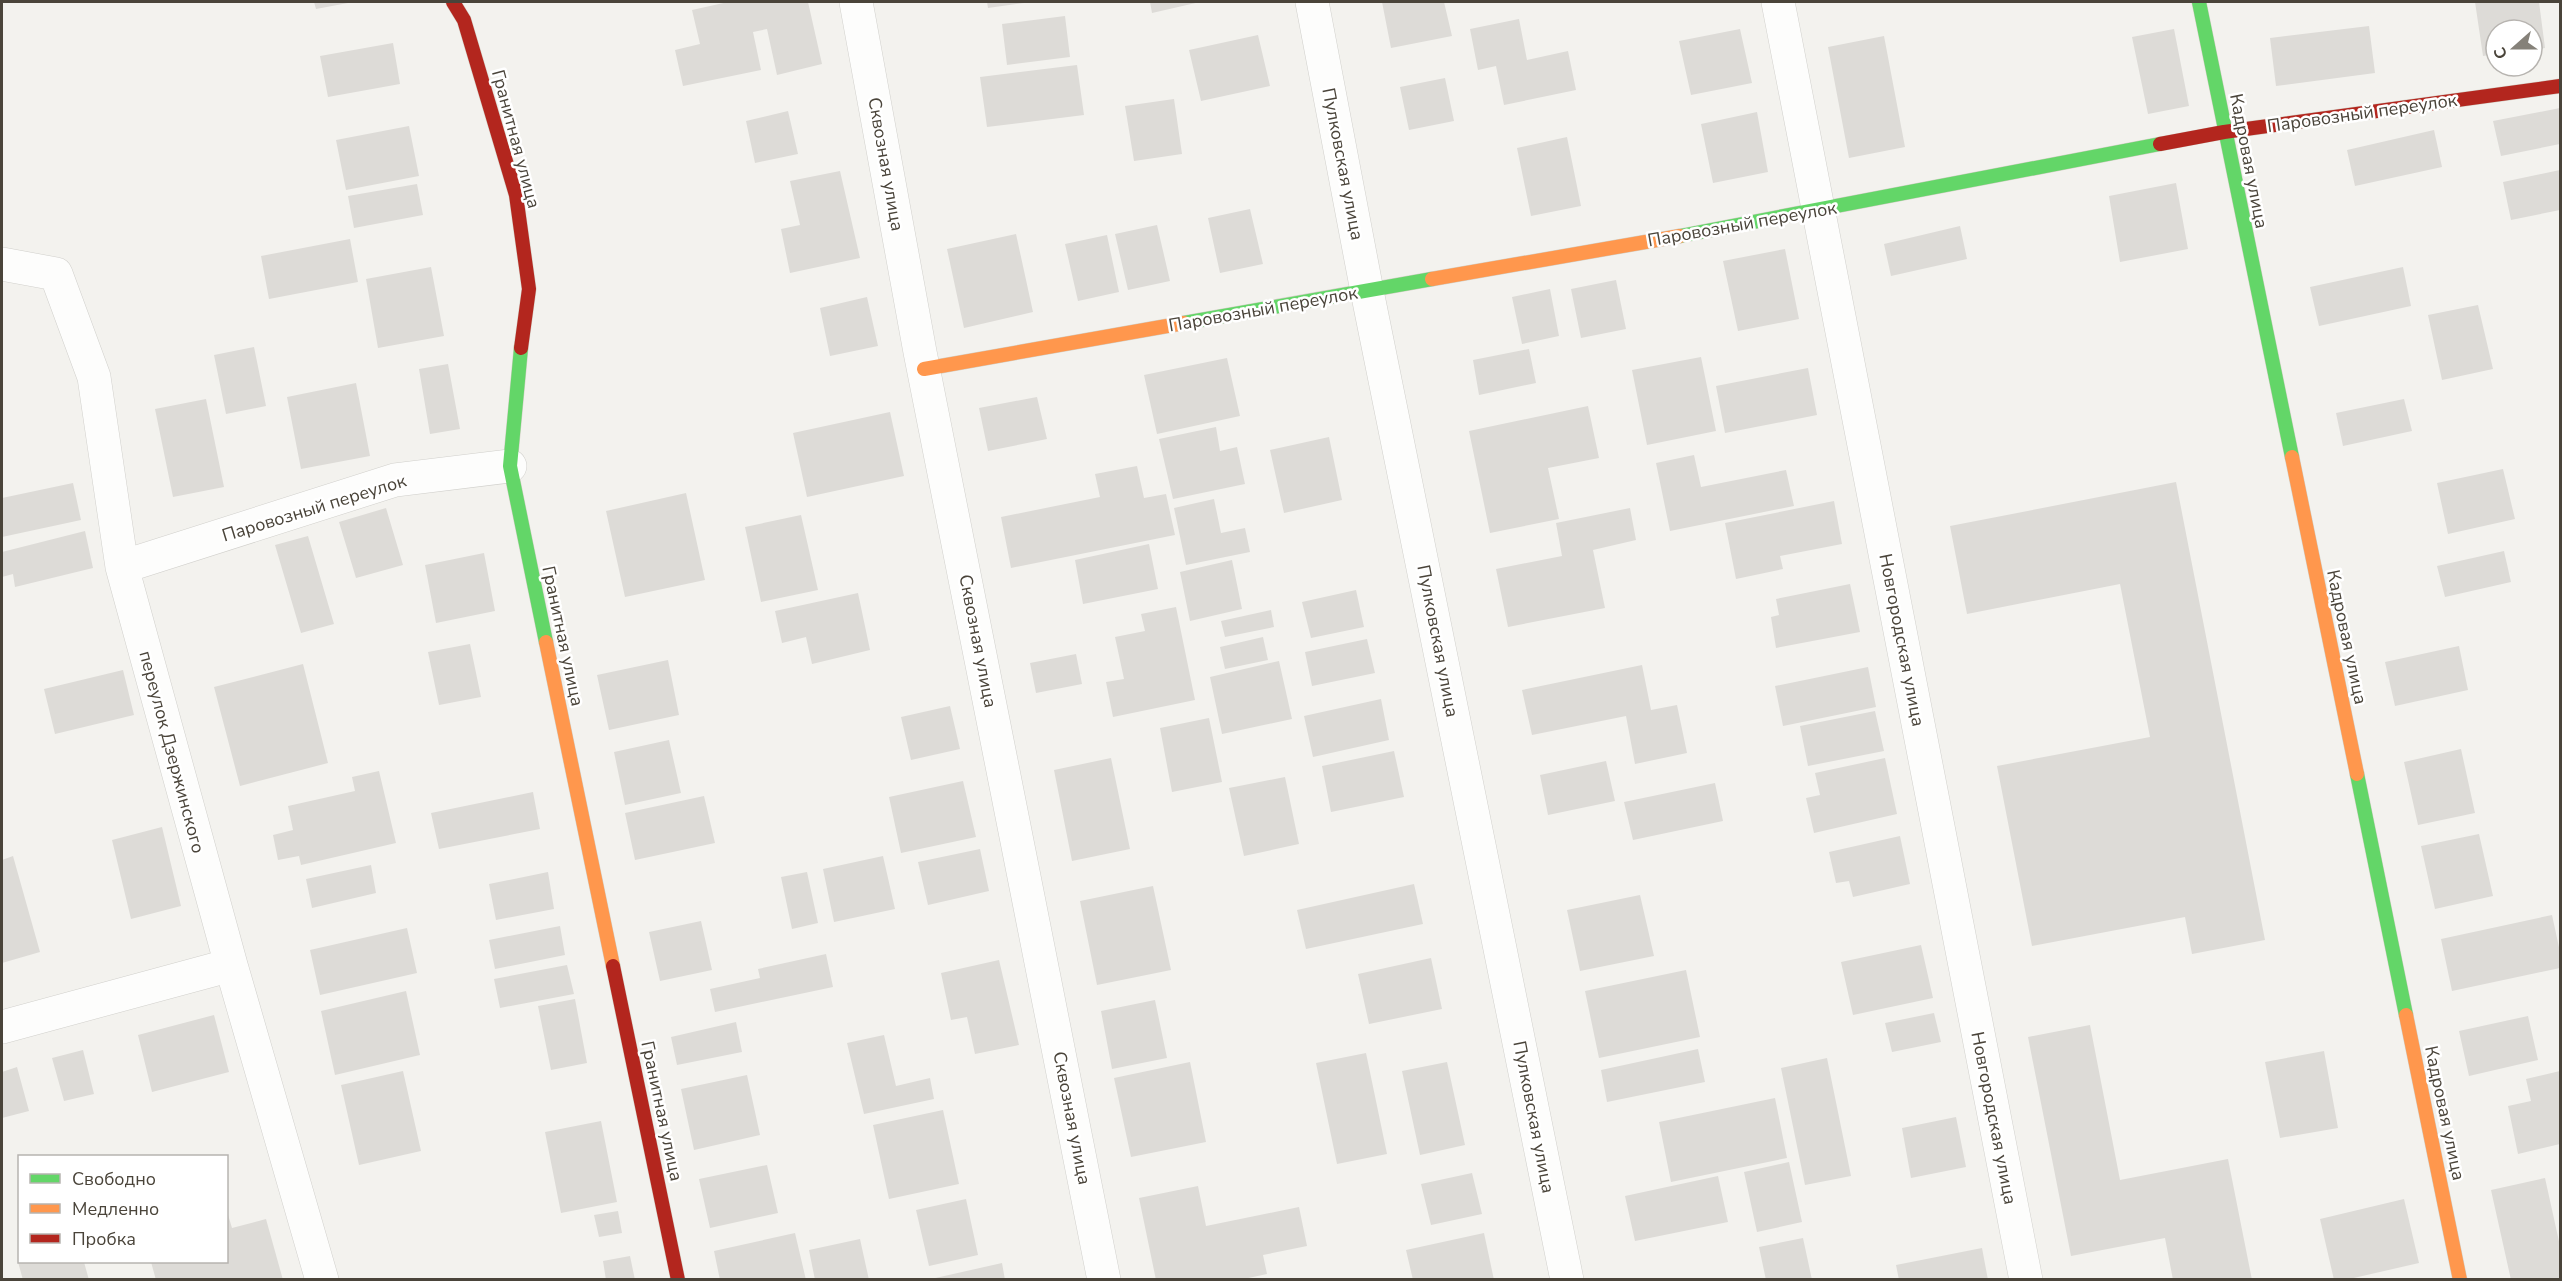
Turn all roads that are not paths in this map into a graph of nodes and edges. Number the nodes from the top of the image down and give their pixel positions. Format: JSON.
{"nodes":[{"id":1,"x":453,"y":2,"type":"edge"},
{"id":2,"x":856,"y":2,"type":"edge"},
{"id":3,"x":1312,"y":2,"type":"edge"},
{"id":4,"x":1778,"y":2,"type":"edge"},
{"id":5,"x":2199,"y":2,"type":"edge"},
{"id":6,"x":2560,"y":86,"type":"edge"},
{"id":7,"x":2224,"y":132,"type":"junction"},
{"id":8,"x":1819,"y":211,"type":"junction"},
{"id":9,"x":2,"y":264,"type":"edge"},
{"id":10,"x":1367,"y":291,"type":"junction"},
{"id":11,"x":924,"y":369,"type":"junction"},
{"id":12,"x":510,"y":466,"type":"junction"},
{"id":13,"x":122,"y":567,"type":"junction"},
{"id":14,"x":231,"y":966,"type":"junction"},
{"id":15,"x":2,"y":1027,"type":"edge"},
{"id":16,"x":322,"y":1280,"type":"edge"},
{"id":17,"x":678,"y":1280,"type":"edge"},
{"id":18,"x":1104,"y":1280,"type":"edge"},
{"id":19,"x":1567,"y":1280,"type":"edge"},
{"id":20,"x":2026,"y":1280,"type":"edge"},
{"id":21,"x":2460,"y":1280,"type":"edge"}],
"edges":[{"from":1,"to":12,"type":"street","name":"Гранитная улица"},
{"from":2,"to":11,"type":"street","name":"Сквозная улица"},
{"from":3,"to":10,"type":"street","name":"Пулковская улица"},
{"from":4,"to":8,"type":"street","name":"Новгородская улица"},
{"from":5,"to":7,"type":"street","name":"Кадровая улица"},
{"from":6,"to":7,"type":"street","name":"Паровозный переулок"},
{"from":7,"to":8,"type":"street","name":"Паровозный переулок"},
{"from":7,"to":21,"type":"street","name":"Кадровая улица"},
{"from":8,"to":10,"type":"street","name":"Паровозный переулок"},
{"from":8,"to":20,"type":"street","name":"Новгородская улица"},
{"from":9,"to":13,"type":"street","name":"переулок Дзержинского"},
{"from":10,"to":11,"type":"street","name":"Паровозный переулок"},
{"from":10,"to":19,"type":"street","name":"Пулковская улица"},
{"from":11,"to":18,"type":"street","name":"Сквозная улица"},
{"from":12,"to":13,"type":"street","name":"Паровозный переулок"},
{"from":12,"to":17,"type":"street","name":"Гранитная улица"},
{"from":13,"to":14,"type":"street","name":"переулок Дзержинского"},
{"from":14,"to":15,"type":"street"},
{"from":14,"to":16,"type":"street","name":"переулок Дзержинского"}]}
